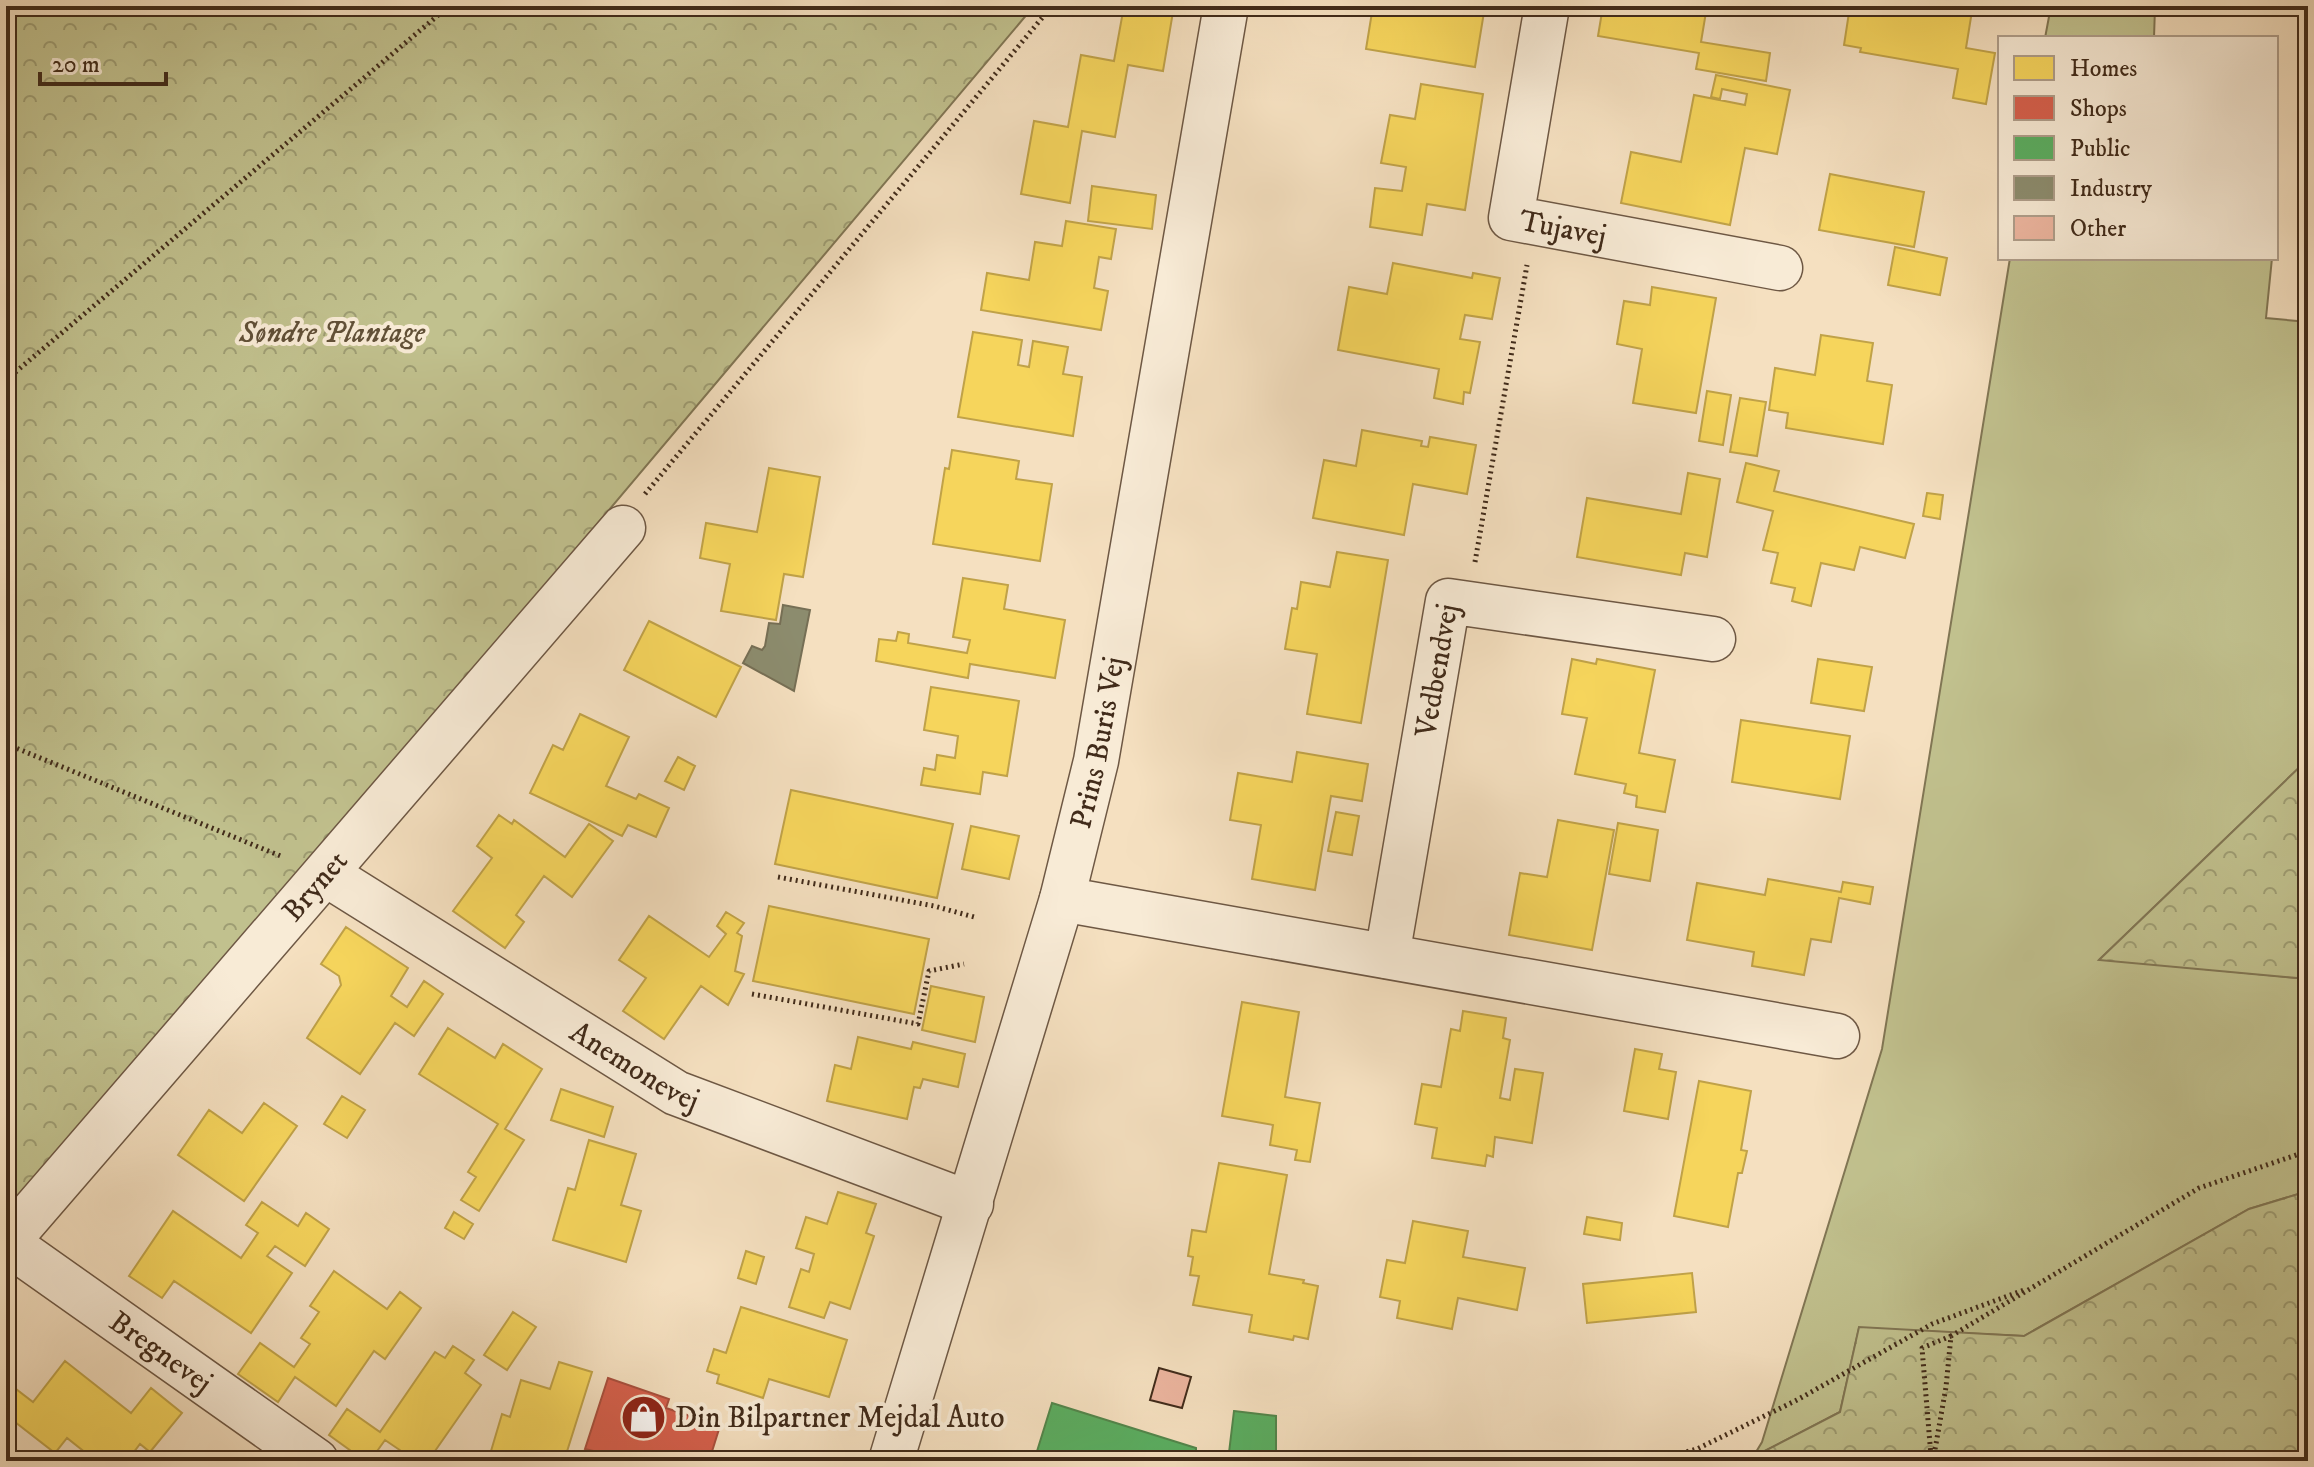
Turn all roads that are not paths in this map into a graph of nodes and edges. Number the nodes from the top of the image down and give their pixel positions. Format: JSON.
{"nodes":[{"id":1,"x":1226,"y":6,"type":"edge"},
{"id":2,"x":1547,"y":6,"type":"edge"},
{"id":3,"x":1780,"y":268,"type":"dead end"},
{"id":4,"x":623,"y":528,"type":"road end"},
{"id":5,"x":1713,"y":639,"type":"dead end"},
{"id":6,"x":326,"y":874,"type":"junction"},
{"id":7,"x":1062,"y":899,"type":"junction"},
{"id":8,"x":1387,"y":956,"type":"junction"},
{"id":9,"x":1837,"y":1036,"type":"dead end"},
{"id":10,"x":971,"y":1204,"type":"junction"},
{"id":11,"x":6,"y":1242,"type":"edge"},
{"id":12,"x":316,"y":1461,"type":"edge"},
{"id":13,"x":891,"y":1461,"type":"edge"}],
"edges":[{"from":1,"to":7,"type":"street","name":"Prins Buris Vej"},
{"from":2,"to":3,"type":"street","name":"Tujavej"},
{"from":4,"to":6,"type":"street","name":"Brynet"},
{"from":5,"to":8,"type":"street","name":"Vedbendvej"},
{"from":6,"to":10,"type":"street","name":"Anemonevej"},
{"from":6,"to":11,"type":"street","name":"Brynet"},
{"from":7,"to":8,"type":"street"},
{"from":7,"to":10,"type":"street","name":"Prins Buris Vej"},
{"from":8,"to":9,"type":"street"},
{"from":10,"to":13,"type":"street","name":"Prins Buris Vej"},
{"from":11,"to":12,"type":"street","name":"Bregnevej"}]}
